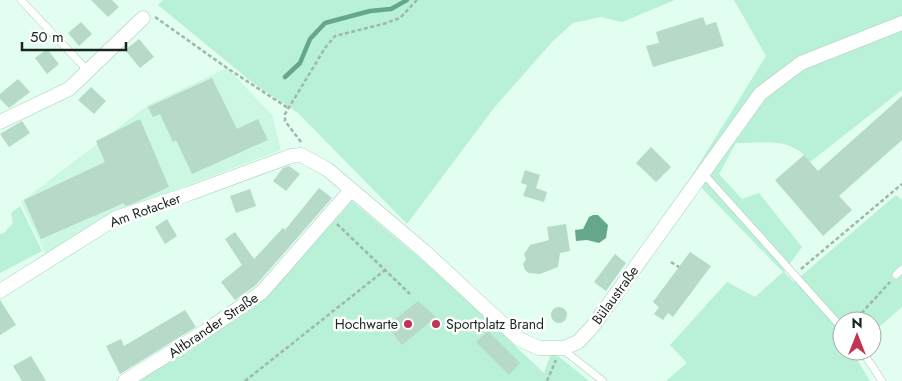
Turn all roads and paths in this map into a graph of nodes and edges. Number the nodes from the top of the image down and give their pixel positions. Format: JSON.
{"nodes":[{"id":1,"x":21,"y":0,"type":"edge"},
{"id":2,"x":417,"y":0,"type":"edge"},
{"id":3,"x":143,"y":18,"type":"joint"},
{"id":4,"x":902,"y":22,"type":"edge"},
{"id":5,"x":87,"y":70,"type":"junction"},
{"id":6,"x":288,"y":108,"type":"junction"},
{"id":7,"x":1,"y":120,"type":"edge"},
{"id":8,"x":304,"y":150,"type":"junction"},
{"id":9,"x":702,"y":172,"type":"junction"},
{"id":10,"x":902,"y":184,"type":"edge"},
{"id":11,"x":351,"y":190,"type":"junction"},
{"id":12,"x":328,"y":217,"type":"junction"},
{"id":13,"x":670,"y":262,"type":"dead end"},
{"id":14,"x":679,"y":267,"type":"dead end"},
{"id":15,"x":902,"y":269,"type":"edge"},
{"id":16,"x":385,"y":270,"type":"junction"},
{"id":17,"x":794,"y":275,"type":"junction"},
{"id":18,"x":896,"y":275,"type":"joint"},
{"id":19,"x":0,"y":290,"type":"edge"},
{"id":20,"x":410,"y":294,"type":"dead end"},
{"id":21,"x":863,"y":311,"type":"edge"},
{"id":22,"x":832,"y":317,"type":"edge"},
{"id":23,"x":561,"y":348,"type":"junction"},
{"id":24,"x":869,"y":361,"type":"edge"},
{"id":25,"x":125,"y":381,"type":"edge"},
{"id":26,"x":245,"y":381,"type":"edge"},
{"id":27,"x":547,"y":381,"type":"edge"},
{"id":28,"x":603,"y":381,"type":"edge"},
{"id":29,"x":882,"y":381,"type":"edge"}],
"edges":[{"from":1,"to":5,"type":"lane"},
{"from":2,"to":6,"type":"path"},
{"from":3,"to":5,"type":"street"},
{"from":3,"to":6,"type":"path"},
{"from":4,"to":9,"type":"street","name":"Bülaustraße"},
{"from":5,"to":7,"type":"street"},
{"from":6,"to":8,"type":"path"},
{"from":8,"to":11,"type":"street"},
{"from":8,"to":19,"type":"street","name":"Am Rotacker"},
{"from":9,"to":17,"type":"lane"},
{"from":9,"to":23,"type":"street","name":"Bülaustraße"},
{"from":10,"to":17,"type":"path"},
{"from":11,"to":12,"type":"street","name":"Altbrander Straße"},
{"from":11,"to":23,"type":"street"},
{"from":12,"to":16,"type":"path"},
{"from":12,"to":25,"type":"street","name":"Altbrander Straße"},
{"from":13,"to":14,"type":"path"},
{"from":15,"to":18,"type":"lane"},
{"from":16,"to":20,"type":"path"},
{"from":16,"to":26,"type":"path"},
{"from":17,"to":22,"type":"lane"},
{"from":18,"to":21,"type":"path"},
{"from":23,"to":27,"type":"path"},
{"from":23,"to":28,"type":"lane"},
{"from":24,"to":29,"type":"lane"}]}
